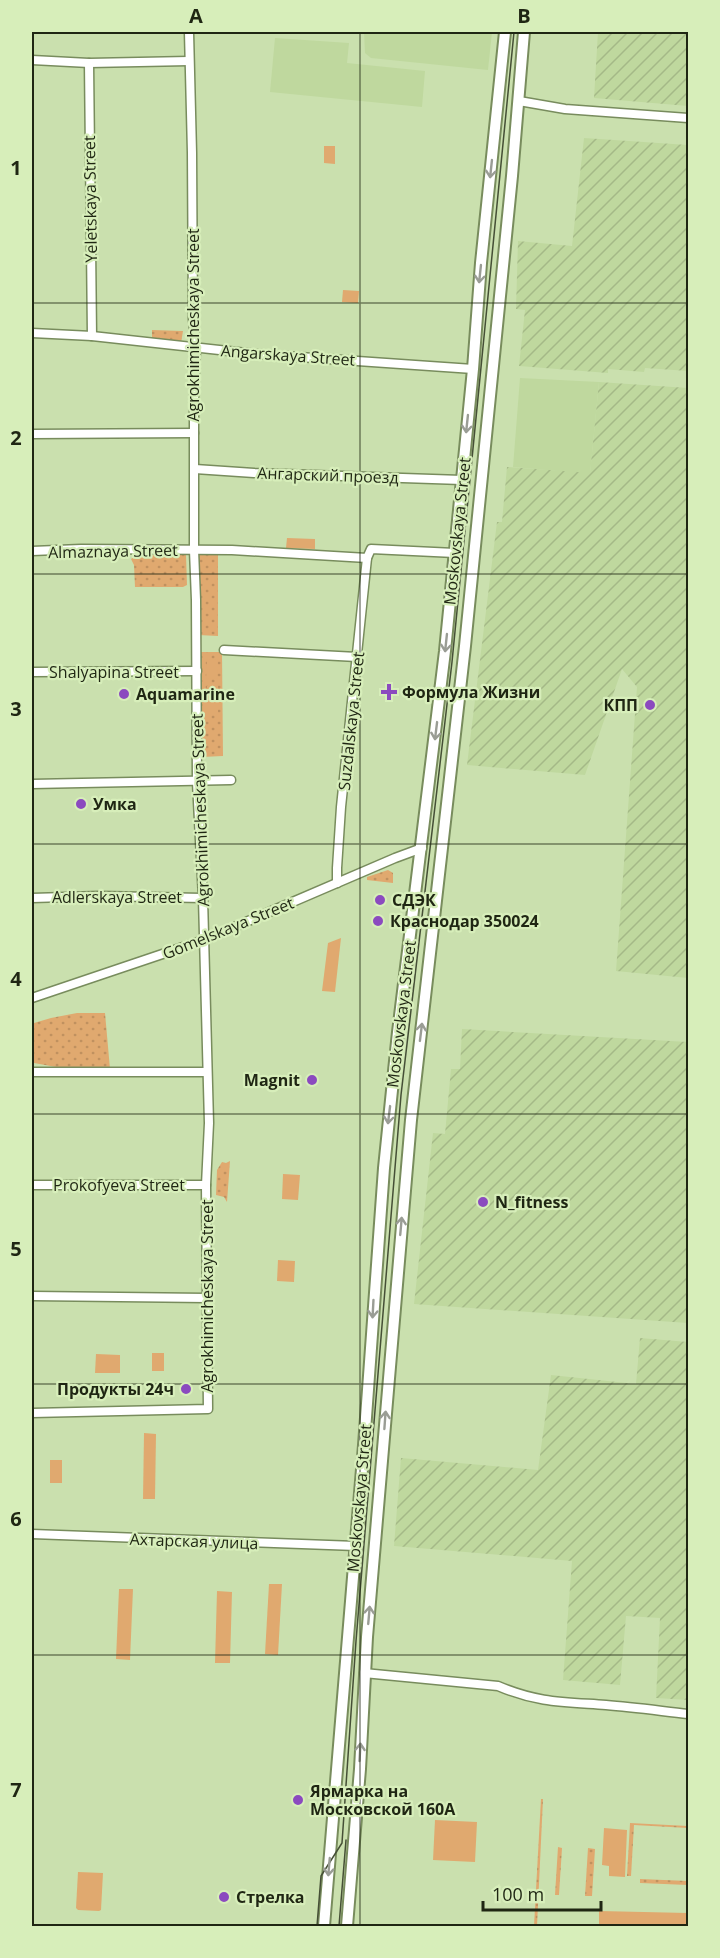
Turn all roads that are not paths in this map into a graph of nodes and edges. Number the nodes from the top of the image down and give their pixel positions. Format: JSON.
{"nodes":[{"id":1,"x":189,"y":32,"type":"edge"},
{"id":2,"x":506,"y":32,"type":"edge"},
{"id":3,"x":524,"y":32,"type":"edge"},
{"id":4,"x":32,"y":60,"type":"edge"},
{"id":5,"x":189,"y":61,"type":"junction"},
{"id":6,"x":88,"y":63,"type":"junction"},
{"id":7,"x":502,"y":63,"type":"junction"},
{"id":8,"x":521,"y":65,"type":"junction"},
{"id":9,"x":498,"y":99,"type":"junction"},
{"id":10,"x":518,"y":106,"type":"junction"},
{"id":11,"x":497,"y":111,"type":"junction"},
{"id":12,"x":688,"y":118,"type":"edge"},
{"id":13,"x":32,"y":333,"type":"edge"},
{"id":14,"x":92,"y":336,"type":"junction"},
{"id":15,"x":196,"y":348,"type":"junction"},
{"id":16,"x":473,"y":369,"type":"junction"},
{"id":17,"x":194,"y":433,"type":"junction"},
{"id":18,"x":32,"y":434,"type":"edge"},
{"id":19,"x":195,"y":469,"type":"junction"},
{"id":20,"x":462,"y":480,"type":"junction"},
{"id":21,"x":194,"y":550,"type":"junction"},
{"id":22,"x":32,"y":551,"type":"edge"},
{"id":23,"x":455,"y":553,"type":"junction"},
{"id":24,"x":368,"y":558,"type":"junction"},
{"id":25,"x":224,"y":650,"type":"dead end"},
{"id":26,"x":357,"y":657,"type":"junction"},
{"id":27,"x":197,"y":671,"type":"junction"},
{"id":28,"x":32,"y":672,"type":"edge"},
{"id":29,"x":231,"y":780,"type":"dead end"},
{"id":30,"x":197,"y":782,"type":"junction"},
{"id":31,"x":32,"y":784,"type":"edge"},
{"id":32,"x":422,"y":848,"type":"junction"},
{"id":33,"x":338,"y":883,"type":"junction"},
{"id":34,"x":32,"y":898,"type":"edge"},
{"id":35,"x":203,"y":898,"type":"junction"},
{"id":36,"x":204,"y":939,"type":"junction"},
{"id":37,"x":32,"y":998,"type":"edge"},
{"id":38,"x":32,"y":1072,"type":"edge"},
{"id":39,"x":206,"y":1072,"type":"junction"},
{"id":40,"x":32,"y":1185,"type":"edge"},
{"id":41,"x":206,"y":1185,"type":"junction"},
{"id":42,"x":32,"y":1296,"type":"edge"},
{"id":43,"x":207,"y":1298,"type":"junction"},
{"id":44,"x":32,"y":1413,"type":"edge"},
{"id":45,"x":32,"y":1534,"type":"edge"},
{"id":46,"x":356,"y":1546,"type":"junction"},
{"id":47,"x":347,"y":1636,"type":"junction"},
{"id":48,"x":367,"y":1637,"type":"junction"},
{"id":49,"x":364,"y":1678,"type":"junction"},
{"id":50,"x":344,"y":1681,"type":"junction"},
{"id":51,"x":688,"y":1714,"type":"edge"},
{"id":52,"x":324,"y":1926,"type":"edge"},
{"id":53,"x":347,"y":1926,"type":"edge"}],
"edges":[{"from":1,"to":5,"type":"street","name":"Agrokhimicheskaya Street"},
{"from":2,"to":7,"type":"street","name":"Moskovskaya Street"},
{"from":3,"to":8,"type":"street","name":"Moskovskaya Street"},
{"from":4,"to":6,"type":"street"},
{"from":5,"to":6,"type":"street"},
{"from":5,"to":15,"type":"street","name":"Agrokhimicheskaya Street"},
{"from":6,"to":14,"type":"street","name":"Yeletskaya Street"},
{"from":7,"to":8,"type":"street"},
{"from":7,"to":9,"type":"street","name":"Moskovskaya Street"},
{"from":8,"to":10,"type":"street","name":"Moskovskaya Street"},
{"from":9,"to":10,"type":"street"},
{"from":9,"to":11,"type":"street","name":"Moskovskaya Street"},
{"from":10,"to":11,"type":"street"},
{"from":10,"to":12,"type":"street"},
{"from":48,"to":10,"type":"street","name":"Moskovskaya Street","one_way":true},
{"from":11,"to":16,"type":"street","name":"Moskovskaya Street","one_way":true},
{"from":13,"to":14,"type":"street","name":"Angarskaya Street"},
{"from":14,"to":15,"type":"street","name":"Angarskaya Street"},
{"from":15,"to":16,"type":"street","name":"Angarskaya Street"},
{"from":15,"to":17,"type":"street","name":"Agrokhimicheskaya Street"},
{"from":16,"to":20,"type":"street","name":"Moskovskaya Street","one_way":true},
{"from":17,"to":18,"type":"street"},
{"from":17,"to":19,"type":"street","name":"Agrokhimicheskaya Street"},
{"from":19,"to":20,"type":"street","name":"Ангарский проезд"},
{"from":19,"to":21,"type":"street","name":"Agrokhimicheskaya Street"},
{"from":20,"to":23,"type":"street","name":"Moskovskaya Street"},
{"from":21,"to":22,"type":"street","name":"Almaznaya Street"},
{"from":21,"to":24,"type":"street","name":"Almaznaya Street"},
{"from":21,"to":27,"type":"street","name":"Agrokhimicheskaya Street"},
{"from":23,"to":24,"type":"street"},
{"from":23,"to":32,"type":"street","name":"Moskovskaya Street","one_way":true},
{"from":24,"to":26,"type":"street","name":"Suzdalskaya Street"},
{"from":25,"to":26,"type":"street"},
{"from":26,"to":33,"type":"street","name":"Suzdalskaya Street"},
{"from":27,"to":28,"type":"street","name":"Shalyapina Street"},
{"from":27,"to":30,"type":"street","name":"Agrokhimicheskaya Street"},
{"from":29,"to":30,"type":"street"},
{"from":30,"to":31,"type":"street"},
{"from":30,"to":35,"type":"street","name":"Agrokhimicheskaya Street"},
{"from":32,"to":33,"type":"street","name":"Gomelskaya Street"},
{"from":32,"to":46,"type":"street","name":"Moskovskaya Street","one_way":true},
{"from":33,"to":36,"type":"street","name":"Gomelskaya Street"},
{"from":34,"to":35,"type":"street","name":"Adlerskaya Street"},
{"from":35,"to":36,"type":"street","name":"Agrokhimicheskaya Street"},
{"from":36,"to":37,"type":"street","name":"Gomelskaya Street"},
{"from":36,"to":39,"type":"street","name":"Agrokhimicheskaya Street"},
{"from":38,"to":39,"type":"street"},
{"from":39,"to":41,"type":"street","name":"Agrokhimicheskaya Street"},
{"from":40,"to":41,"type":"street","name":"Prokofyeva Street"},
{"from":41,"to":43,"type":"street","name":"Agrokhimicheskaya Street"},
{"from":42,"to":43,"type":"street"},
{"from":43,"to":44,"type":"street","name":"Agrokhimicheskaya Street"},
{"from":45,"to":46,"type":"street","name":"Ахтарская улица"},
{"from":46,"to":47,"type":"street","name":"Moskovskaya Street"},
{"from":47,"to":48,"type":"street"},
{"from":47,"to":50,"type":"street","name":"Moskovskaya Street"},
{"from":48,"to":49,"type":"street","name":"Moskovskaya Street"},
{"from":49,"to":50,"type":"street"},
{"from":49,"to":51,"type":"street"},
{"from":53,"to":49,"type":"street","name":"Moskovskaya Street","one_way":true},
{"from":50,"to":52,"type":"street","name":"Moskovskaya Street","one_way":true}]}
